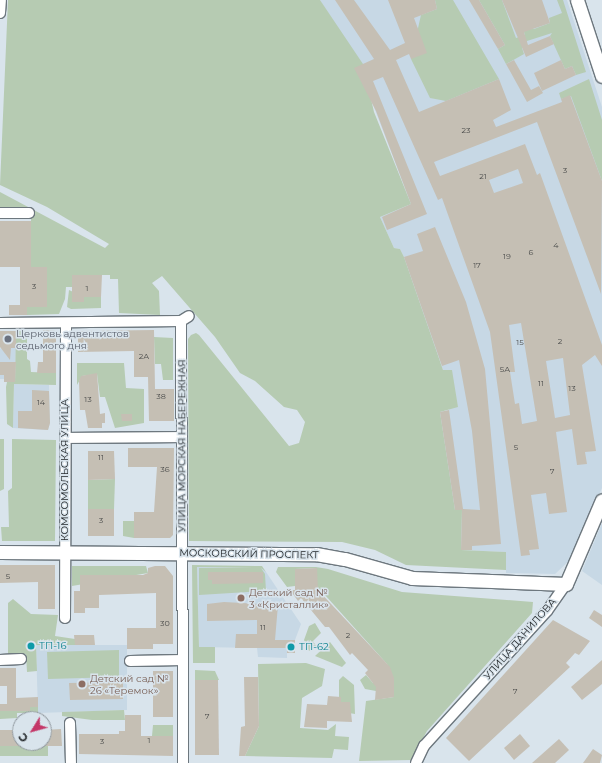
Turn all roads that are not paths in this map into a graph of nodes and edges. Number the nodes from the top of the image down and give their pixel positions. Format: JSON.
{"nodes":[{"id":1,"x":1,"y":0,"type":"edge"},
{"id":2,"x":577,"y":0,"type":"edge"},
{"id":3,"x":0,"y":6,"type":"edge"},
{"id":4,"x":0,"y":13,"type":"edge"},
{"id":5,"x":602,"y":76,"type":"edge"},
{"id":6,"x":0,"y":213,"type":"edge"},
{"id":7,"x":28,"y":213,"type":"dead end"},
{"id":8,"x":0,"y":323,"type":"edge"},
{"id":9,"x":66,"y":323,"type":"junction"},
{"id":10,"x":182,"y":437,"type":"junction"},
{"id":11,"x":66,"y":438,"type":"junction"},
{"id":12,"x":602,"y":500,"type":"edge"},
{"id":13,"x":0,"y":552,"type":"edge"},
{"id":14,"x":65,"y":553,"type":"junction"},
{"id":15,"x":182,"y":553,"type":"junction"},
{"id":16,"x":566,"y":584,"type":"junction"},
{"id":17,"x":65,"y":618,"type":"dead end"},
{"id":18,"x":21,"y":659,"type":"dead end"},
{"id":19,"x":0,"y":660,"type":"edge"},
{"id":20,"x":182,"y":660,"type":"junction"},
{"id":21,"x":130,"y":661,"type":"dead end"},
{"id":22,"x":70,"y":723,"type":"dead end"},
{"id":23,"x":70,"y":763,"type":"edge"},
{"id":24,"x":183,"y":763,"type":"edge"},
{"id":25,"x":416,"y":763,"type":"edge"}],
"edges":[{"from":1,"to":3,"type":"street"},
{"from":2,"to":5,"type":"street"},
{"from":3,"to":4,"type":"street"},
{"from":6,"to":7,"type":"street"},
{"from":8,"to":9,"type":"street"},
{"from":9,"to":10,"type":"street","name":"УЛИЦА МОРСКАЯ НАБЕРЕЖНАЯ"},
{"from":9,"to":11,"type":"street","name":"КОМСОМОЛЬСКАЯ УЛИЦА"},
{"from":10,"to":11,"type":"street"},
{"from":10,"to":15,"type":"street","name":"УЛИЦА МОРСКАЯ НАБЕРЕЖНАЯ"},
{"from":11,"to":14,"type":"street","name":"КОМСОМОЛЬСКАЯ УЛИЦА"},
{"from":12,"to":16,"type":"street","name":"УЛИЦА ДАНИЛОВА"},
{"from":13,"to":14,"type":"street","name":"МОСКОВСКИЙ ПРОСПЕКТ"},
{"from":14,"to":15,"type":"street","name":"МОСКОВСКИЙ ПРОСПЕКТ"},
{"from":14,"to":17,"type":"street","name":"КОМСОМОЛЬСКАЯ УЛИЦА"},
{"from":15,"to":16,"type":"street","name":"МОСКОВСКИЙ ПРОСПЕКТ"},
{"from":15,"to":20,"type":"street","name":"УЛИЦА МОРСКАЯ НАБЕРЕЖНАЯ"},
{"from":16,"to":25,"type":"street","name":"УЛИЦА ДАНИЛОВА"},
{"from":18,"to":19,"type":"street"},
{"from":20,"to":21,"type":"street"},
{"from":20,"to":24,"type":"street","name":"УЛИЦА МОРСКАЯ НАБЕРЕЖНАЯ"},
{"from":22,"to":23,"type":"street"}]}
